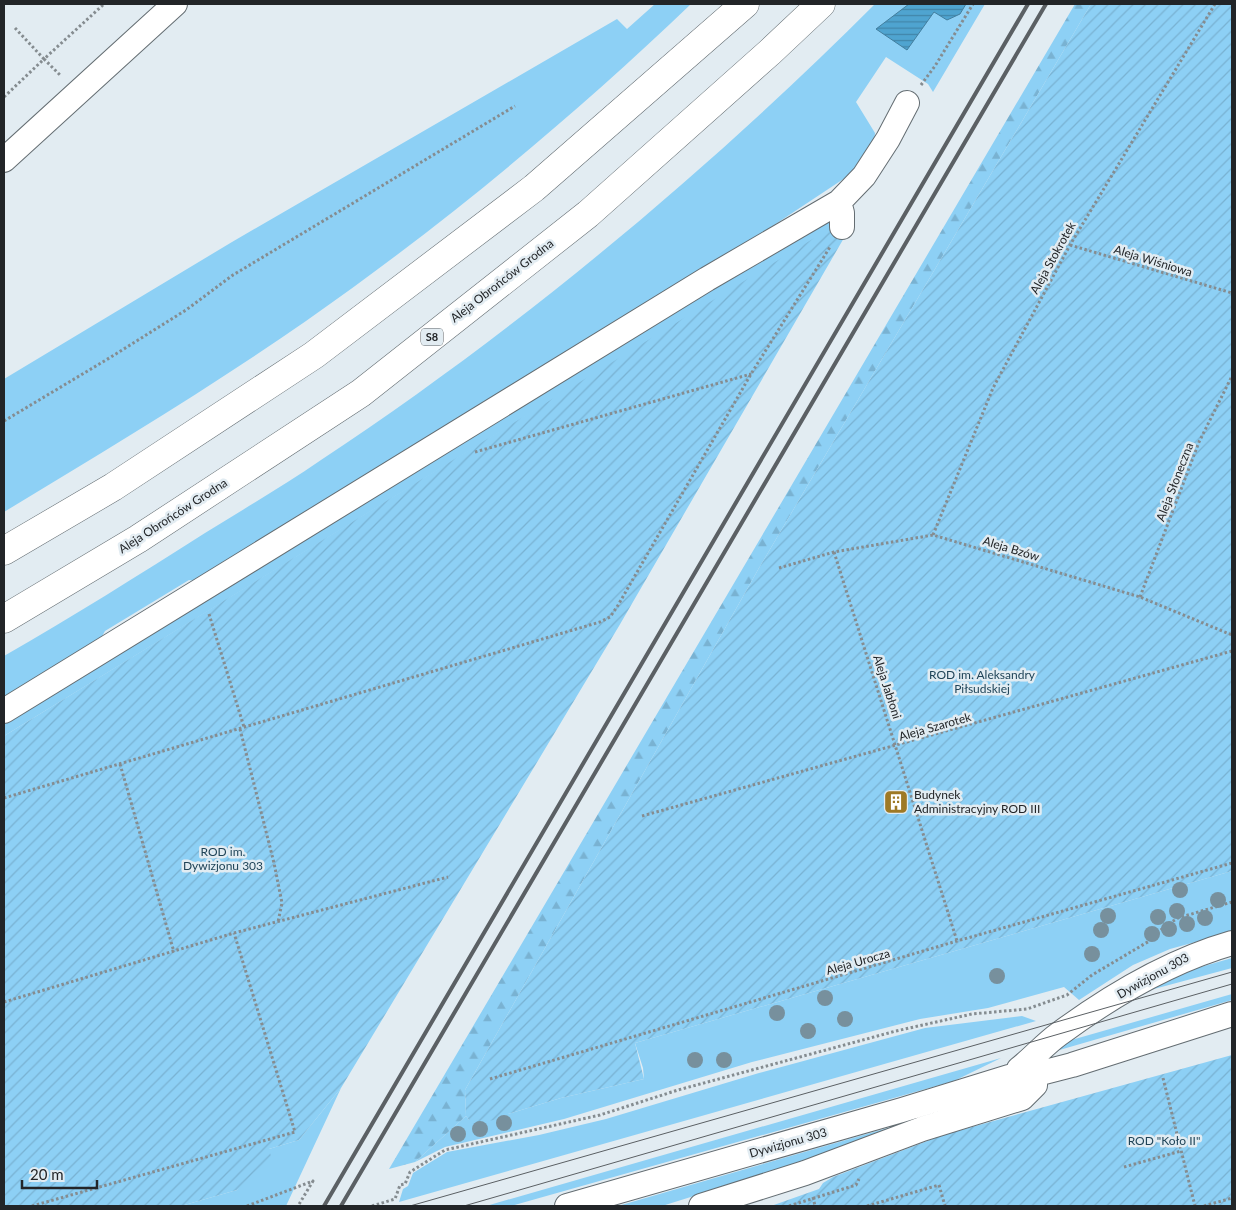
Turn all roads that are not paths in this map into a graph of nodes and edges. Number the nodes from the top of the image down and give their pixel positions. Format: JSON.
{"nodes":[{"id":1,"x":175,"y":4,"type":"edge"},
{"id":2,"x":744,"y":4,"type":"edge"},
{"id":3,"x":821,"y":4,"type":"edge"},
{"id":4,"x":907,"y":103,"type":"road end"},
{"id":5,"x":4,"y":160,"type":"edge"},
{"id":6,"x":839,"y":202,"type":"junction"},
{"id":7,"x":842,"y":228,"type":"road end"},
{"id":8,"x":4,"y":551,"type":"edge"},
{"id":9,"x":4,"y":619,"type":"edge"},
{"id":10,"x":4,"y":711,"type":"edge"},
{"id":11,"x":1232,"y":943,"type":"edge"},
{"id":12,"x":1232,"y":1014,"type":"edge"},
{"id":13,"x":1033,"y":1066,"type":"junction"},
{"id":14,"x":567,"y":1206,"type":"edge"},
{"id":15,"x":701,"y":1206,"type":"edge"}],
"edges":[{"from":1,"to":5,"type":"street"},
{"from":2,"to":8,"type":"highway"},
{"from":3,"to":9,"type":"highway","name":"Aleja Obrońców Grodna","number":"S8"},
{"from":4,"to":6,"type":"street"},
{"from":6,"to":7,"type":"street"},
{"from":6,"to":10,"type":"street"},
{"from":11,"to":13,"type":"street","name":"Dywizjonu 303"},
{"from":12,"to":13,"type":"street","name":"Dywizjonu 303"},
{"from":13,"to":14,"type":"street","name":"Dywizjonu 303"},
{"from":13,"to":15,"type":"street"}]}
